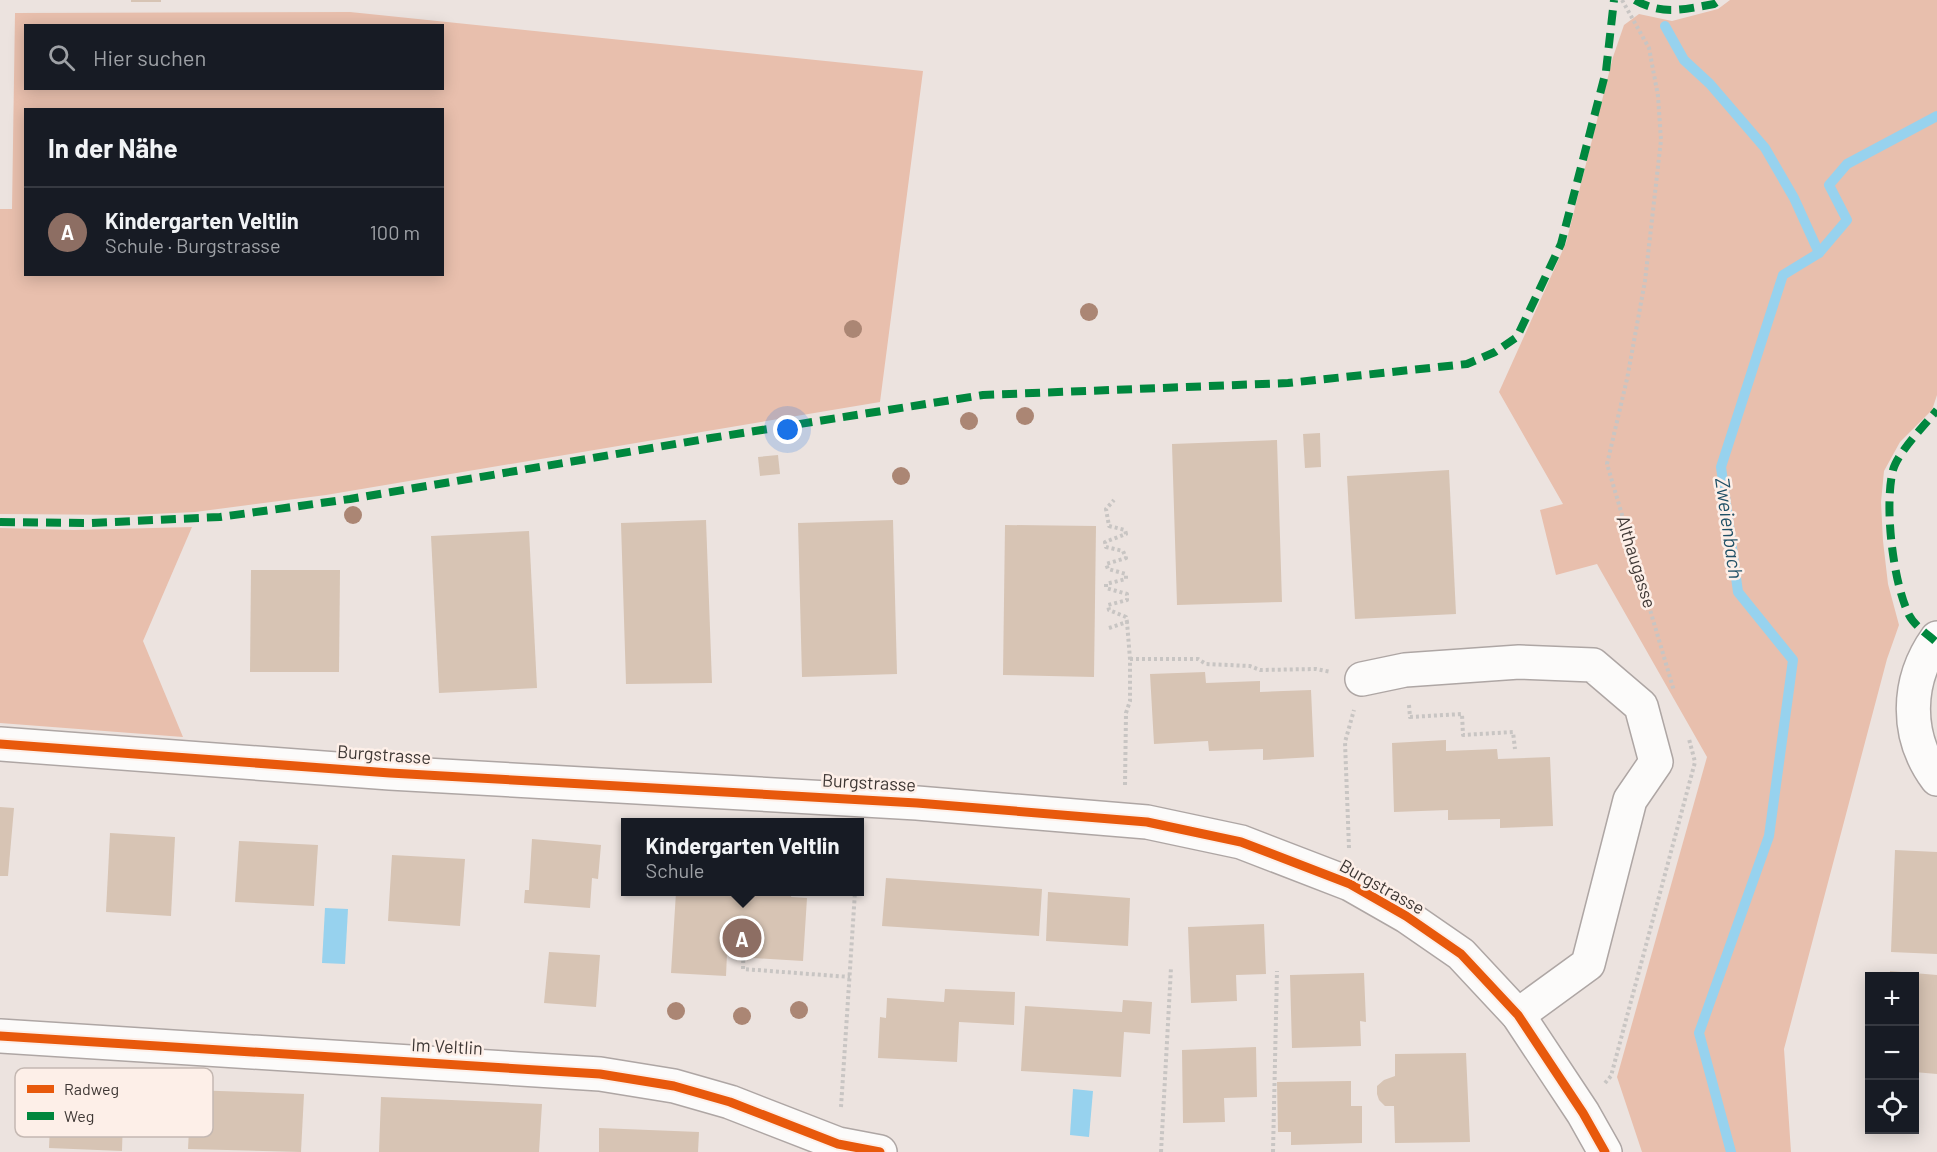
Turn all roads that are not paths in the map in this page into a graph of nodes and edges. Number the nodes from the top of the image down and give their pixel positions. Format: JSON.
{"nodes":[{"id":1,"x":1937,"y":638,"type":"edge"},
{"id":2,"x":1362,"y":680,"type":"road end"},
{"id":3,"x":0,"y":744,"type":"edge"},
{"id":4,"x":1937,"y":779,"type":"edge"},
{"id":5,"x":1518,"y":1015,"type":"junction"},
{"id":6,"x":0,"y":1036,"type":"edge"},
{"id":7,"x":880,"y":1152,"type":"edge"},
{"id":8,"x":1605,"y":1152,"type":"edge"}],
"edges":[{"from":1,"to":4,"type":"street"},
{"from":2,"to":5,"type":"street"},
{"from":3,"to":5,"type":"street","name":"Burgstrasse"},
{"from":5,"to":8,"type":"street","name":"Burgstrasse"},
{"from":6,"to":7,"type":"street","name":"Im Veltlin"}]}
